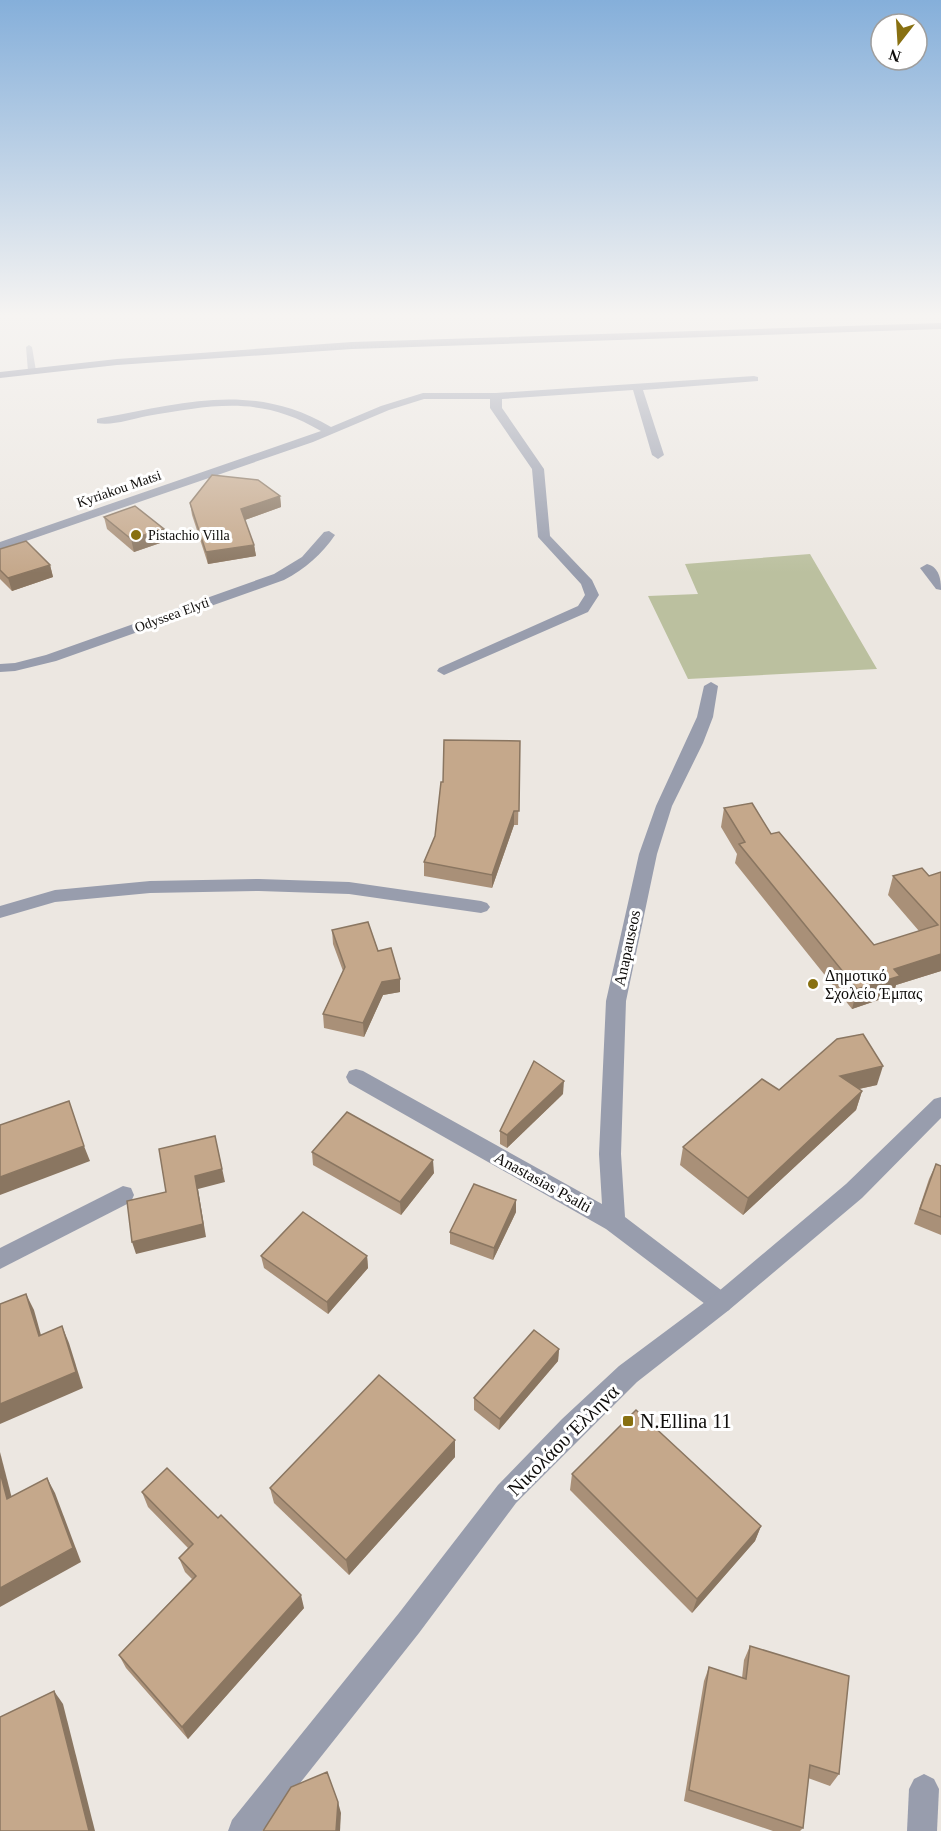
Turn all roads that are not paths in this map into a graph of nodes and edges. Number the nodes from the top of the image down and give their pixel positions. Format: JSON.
{"nodes":[{"id":1,"x":403,"y":402,"type":"edge"},
{"id":2,"x":496,"y":402,"type":"edge"},
{"id":3,"x":642,"y":402,"type":"edge"},
{"id":4,"x":101,"y":422,"type":"dead end"},
{"id":5,"x":330,"y":431,"type":"junction"},
{"id":6,"x":658,"y":454,"type":"dead end"},
{"id":7,"x":329,"y":535,"type":"dead end"},
{"id":8,"x":0,"y":546,"type":"edge"},
{"id":9,"x":927,"y":568,"type":"dead end"},
{"id":10,"x":941,"y":586,"type":"edge"},
{"id":11,"x":0,"y":668,"type":"edge"},
{"id":12,"x":444,"y":671,"type":"dead end"},
{"id":13,"x":711,"y":686,"type":"dead end"},
{"id":14,"x":481,"y":907,"type":"dead end"},
{"id":15,"x":0,"y":912,"type":"edge"},
{"id":16,"x":356,"y":1077,"type":"dead end"},
{"id":17,"x":941,"y":1105,"type":"edge"},
{"id":18,"x":123,"y":1195,"type":"dead end"},
{"id":19,"x":614,"y":1222,"type":"junction"},
{"id":20,"x":0,"y":1259,"type":"edge"},
{"id":21,"x":721,"y":1303,"type":"junction"},
{"id":22,"x":924,"y":1789,"type":"dead end"},
{"id":23,"x":243,"y":1831,"type":"edge"},
{"id":24,"x":922,"y":1831,"type":"edge"}],
"edges":[{"from":1,"to":5,"type":"street","name":"Kyriakou Matsi"},
{"from":2,"to":12,"type":"street"},
{"from":3,"to":6,"type":"street"},
{"from":4,"to":5,"type":"street"},
{"from":5,"to":8,"type":"street","name":"Kyriakou Matsi"},
{"from":7,"to":11,"type":"street","name":"Odyssea Elyti"},
{"from":9,"to":10,"type":"street"},
{"from":13,"to":19,"type":"street","name":"Anapauseos"},
{"from":14,"to":15,"type":"street"},
{"from":16,"to":19,"type":"street","name":"Anastasias Psalti"},
{"from":17,"to":21,"type":"street","name":"Νικολάου Έλληνα"},
{"from":18,"to":20,"type":"street"},
{"from":19,"to":21,"type":"street","name":"Anastasias Psalti"},
{"from":21,"to":23,"type":"street","name":"Νικολάου Έλληνα"},
{"from":22,"to":24,"type":"street"}]}
